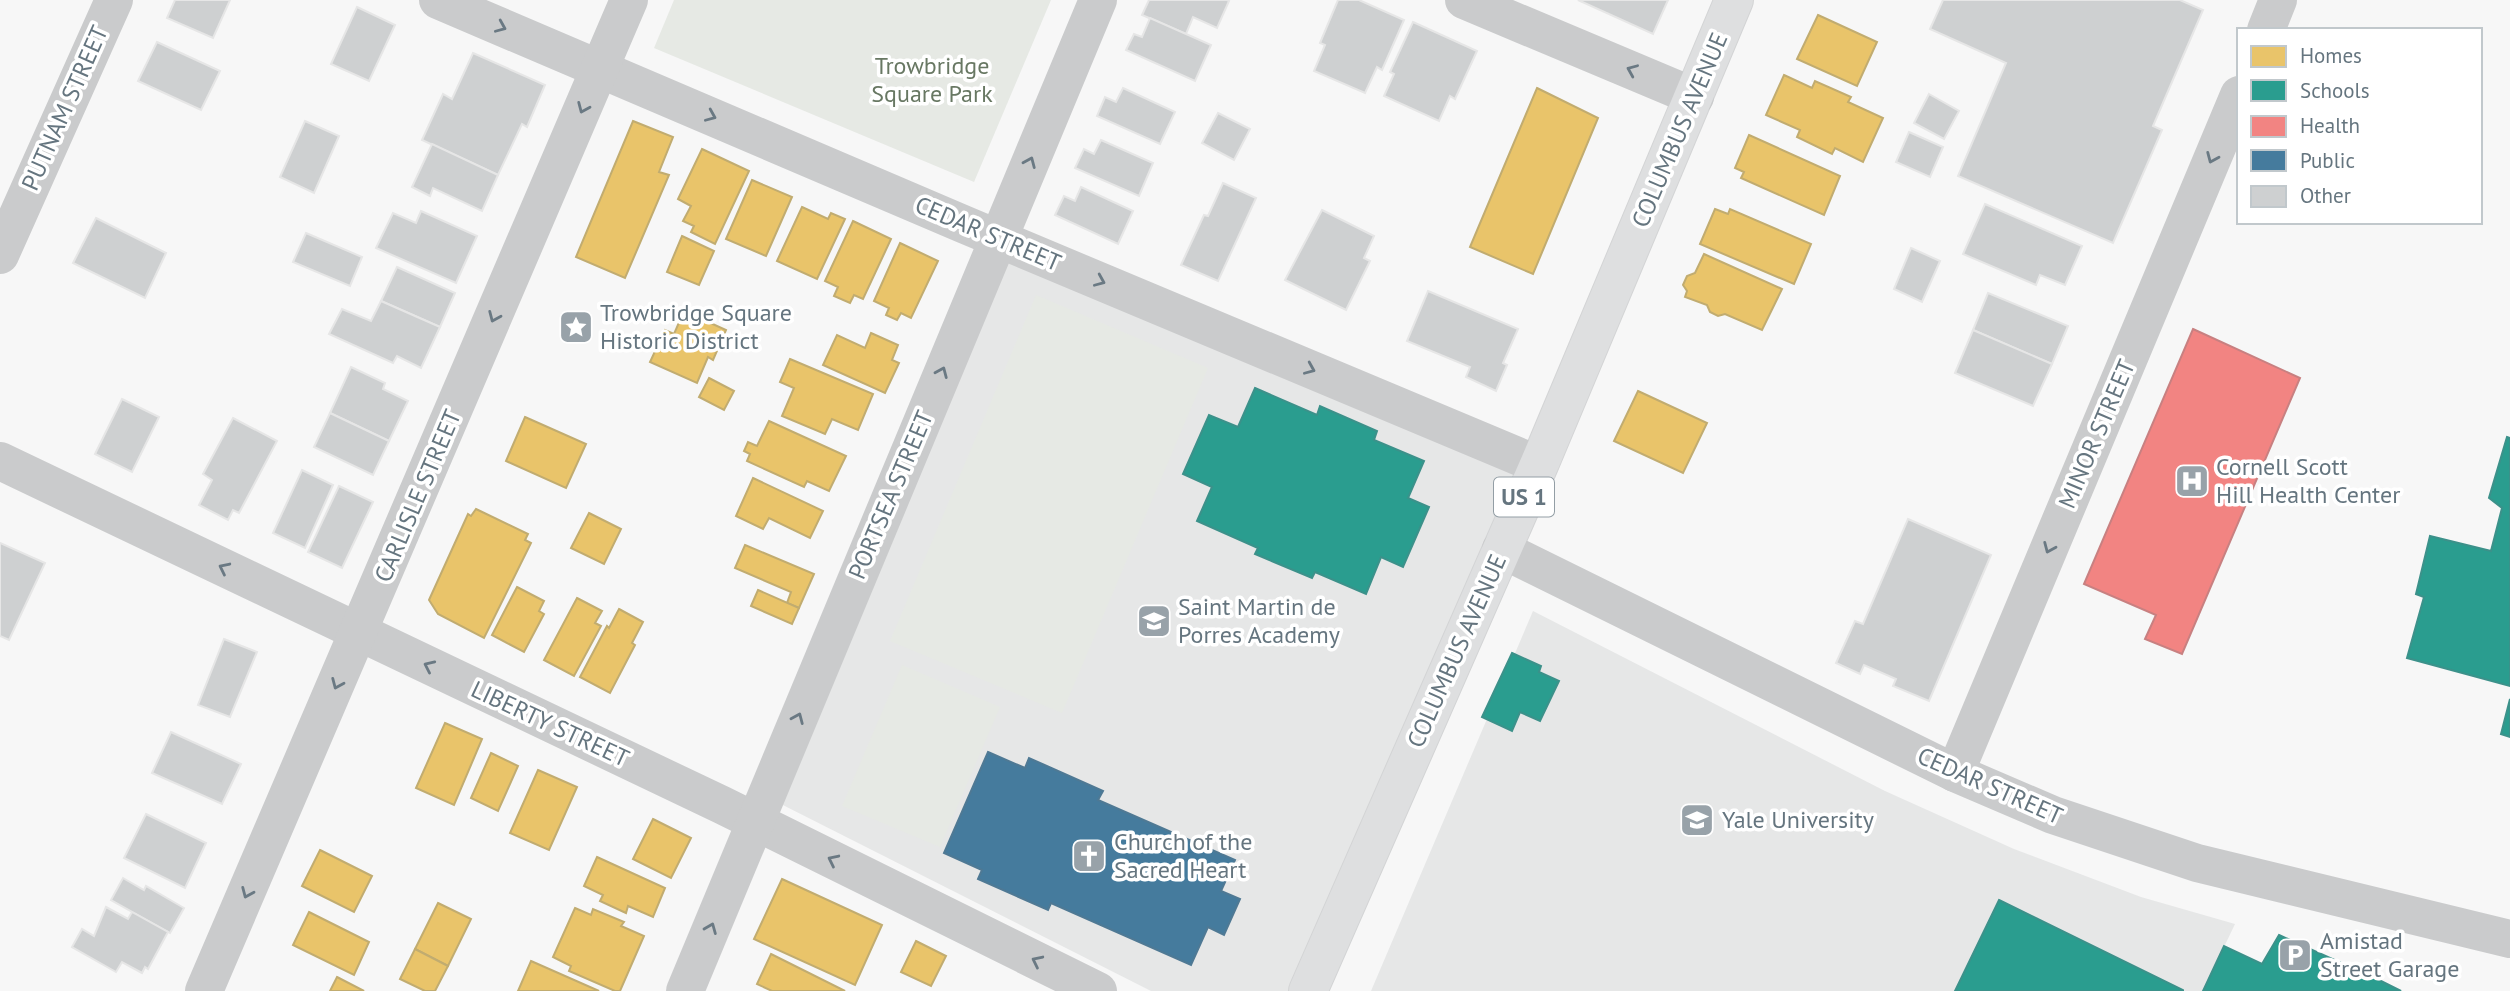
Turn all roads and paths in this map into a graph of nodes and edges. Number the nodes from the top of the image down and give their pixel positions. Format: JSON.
{"nodes":[{"id":1,"x":114,"y":0,"type":"edge"},
{"id":2,"x":438,"y":0,"type":"edge"},
{"id":3,"x":629,"y":0,"type":"edge"},
{"id":4,"x":1098,"y":0,"type":"edge"},
{"id":5,"x":1464,"y":0,"type":"edge"},
{"id":6,"x":1734,"y":0,"type":"edge"},
{"id":7,"x":2278,"y":0,"type":"edge"},
{"id":8,"x":2267,"y":28,"type":"edge"},
{"id":9,"x":600,"y":68,"type":"junction"},
{"id":10,"x":1695,"y":97,"type":"junction"},
{"id":11,"x":2237,"y":99,"type":"edge"},
{"id":12,"x":998,"y":238,"type":"junction"},
{"id":13,"x":0,"y":255,"type":"edge"},
{"id":14,"x":0,"y":461,"type":"edge"},
{"id":15,"x":1539,"y":465,"type":"junction"},
{"id":16,"x":1502,"y":549,"type":"junction"},
{"id":17,"x":359,"y":633,"type":"junction"},
{"id":18,"x":1955,"y":773,"type":"junction"},
{"id":19,"x":755,"y":821,"type":"junction"},
{"id":20,"x":2510,"y":939,"type":"edge"},
{"id":21,"x":204,"y":991,"type":"edge"},
{"id":22,"x":685,"y":991,"type":"edge"},
{"id":23,"x":1098,"y":991,"type":"edge"},
{"id":24,"x":1308,"y":991,"type":"edge"}],
"edges":[{"from":1,"to":13,"type":"street","name":"PUTNAM STREET"},
{"from":2,"to":9,"type":"street","name":"CEDAR STREET","one_way":true},
{"from":3,"to":9,"type":"street","name":"CARLISLE STREET"},
{"from":12,"to":4,"type":"street","name":"PORTSEA STREET","one_way":true},
{"from":10,"to":5,"type":"street","one_way":true},
{"from":6,"to":10,"type":"main road","name":"COLUMBUS AVENUE","number":"US 1"},
{"from":7,"to":8,"type":"street"},
{"from":9,"to":12,"type":"street","name":"CEDAR STREET","one_way":true},
{"from":9,"to":17,"type":"street","name":"CARLISLE STREET","one_way":true},
{"from":10,"to":15,"type":"main road","name":"COLUMBUS AVENUE","number":"US 1"},
{"from":11,"to":18,"type":"street","name":"MINOR STREET","one_way":true},
{"from":12,"to":15,"type":"street","name":"CEDAR STREET","one_way":true},
{"from":19,"to":12,"type":"street","name":"PORTSEA STREET","one_way":true},
{"from":17,"to":14,"type":"street","name":"LIBERTY STREET","one_way":true},
{"from":15,"to":16,"type":"main road","name":"COLUMBUS AVENUE","number":"US 1"},
{"from":16,"to":18,"type":"street","name":"CEDAR STREET"},
{"from":16,"to":24,"type":"main road","name":"COLUMBUS AVENUE","number":"US 1"},
{"from":19,"to":17,"type":"street","name":"LIBERTY STREET","one_way":true},
{"from":17,"to":21,"type":"street","name":"CARLISLE STREET","one_way":true},
{"from":18,"to":20,"type":"street","name":"CEDAR STREET"},
{"from":22,"to":19,"type":"street","name":"PORTSEA STREET","one_way":true},
{"from":23,"to":19,"type":"street","name":"LIBERTY STREET","one_way":true}]}
